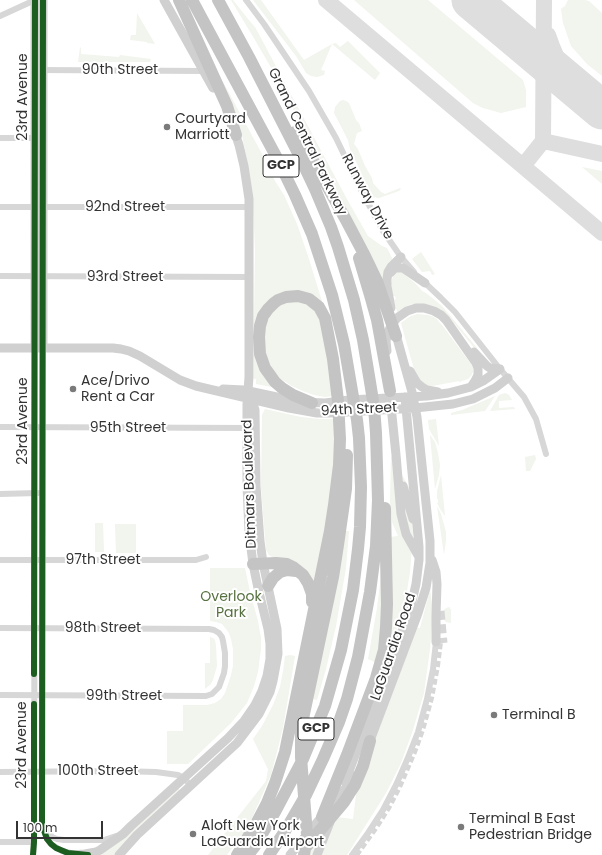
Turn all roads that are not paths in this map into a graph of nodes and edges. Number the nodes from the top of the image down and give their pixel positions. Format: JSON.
{"nodes":[{"id":1,"x":35,"y":0,"type":"edge"},
{"id":2,"x":43,"y":0,"type":"edge"},
{"id":3,"x":164,"y":0,"type":"edge"},
{"id":4,"x":179,"y":0,"type":"edge"},
{"id":5,"x":192,"y":0,"type":"edge"},
{"id":6,"x":218,"y":0,"type":"edge"},
{"id":7,"x":246,"y":0,"type":"edge"},
{"id":8,"x":0,"y":16,"type":"edge"},
{"id":9,"x":39,"y":70,"type":"junction"},
{"id":10,"x":204,"y":71,"type":"junction"},
{"id":11,"x":269,"y":95,"type":"junction"},
{"id":12,"x":236,"y":135,"type":"junction"},
{"id":13,"x":0,"y":138,"type":"edge"},
{"id":14,"x":39,"y":138,"type":"junction"},
{"id":15,"x":324,"y":181,"type":"junction"},
{"id":16,"x":0,"y":207,"type":"edge"},
{"id":17,"x":39,"y":207,"type":"junction"},
{"id":18,"x":249,"y":207,"type":"junction"},
{"id":19,"x":401,"y":257,"type":"junction"},
{"id":20,"x":0,"y":276,"type":"edge"},
{"id":21,"x":39,"y":276,"type":"junction"},
{"id":22,"x":249,"y":277,"type":"junction"},
{"id":23,"x":387,"y":279,"type":"junction"},
{"id":24,"x":425,"y":283,"type":"junction"},
{"id":25,"x":455,"y":332,"type":"junction"},
{"id":26,"x":396,"y":336,"type":"junction"},
{"id":27,"x":344,"y":344,"type":"junction"},
{"id":28,"x":0,"y":348,"type":"edge"},
{"id":29,"x":39,"y":348,"type":"junction"},
{"id":30,"x":403,"y":359,"type":"junction"},
{"id":31,"x":500,"y":369,"type":"junction"},
{"id":32,"x":508,"y":378,"type":"junction"},
{"id":33,"x":370,"y":382,"type":"junction"},
{"id":34,"x":471,"y":387,"type":"junction"},
{"id":35,"x":456,"y":392,"type":"junction"},
{"id":36,"x":392,"y":394,"type":"junction"},
{"id":37,"x":249,"y":396,"type":"junction"},
{"id":38,"x":409,"y":397,"type":"junction"},
{"id":39,"x":312,"y":403,"type":"junction"},
{"id":40,"x":325,"y":408,"type":"junction"},
{"id":41,"x":406,"y":408,"type":"junction"},
{"id":42,"x":415,"y":408,"type":"junction"},
{"id":43,"x":0,"y":427,"type":"edge"},
{"id":44,"x":35,"y":427,"type":"junction"},
{"id":45,"x":42,"y":427,"type":"junction"},
{"id":46,"x":251,"y":428,"type":"junction"},
{"id":47,"x":546,"y":454,"type":"dead end"},
{"id":48,"x":396,"y":455,"type":"junction"},
{"id":49,"x":35,"y":493,"type":"junction"},
{"id":50,"x":42,"y":493,"type":"junction"},
{"id":51,"x":0,"y":494,"type":"edge"},
{"id":52,"x":426,"y":505,"type":"junction"},
{"id":53,"x":206,"y":557,"type":"dead end"},
{"id":54,"x":0,"y":560,"type":"edge"},
{"id":55,"x":35,"y":560,"type":"junction"},
{"id":56,"x":42,"y":560,"type":"junction"},
{"id":57,"x":438,"y":562,"type":"dead end"},
{"id":58,"x":258,"y":563,"type":"junction"},
{"id":59,"x":302,"y":576,"type":"junction"},
{"id":60,"x":268,"y":586,"type":"junction"},
{"id":61,"x":433,"y":591,"type":"dead end"},
{"id":62,"x":0,"y":628,"type":"edge"},
{"id":63,"x":34,"y":628,"type":"junction"},
{"id":64,"x":42,"y":628,"type":"junction"},
{"id":65,"x":436,"y":642,"type":"joint"},
{"id":66,"x":306,"y":648,"type":"junction"},
{"id":67,"x":0,"y":695,"type":"edge"},
{"id":68,"x":38,"y":696,"type":"junction"},
{"id":69,"x":206,"y":696,"type":"joint"},
{"id":70,"x":370,"y":741,"type":"junction"},
{"id":71,"x":34,"y":771,"type":"junction"},
{"id":72,"x":42,"y":771,"type":"junction"},
{"id":73,"x":0,"y":772,"type":"edge"},
{"id":74,"x":184,"y":778,"type":"junction"},
{"id":75,"x":191,"y":786,"type":"junction"},
{"id":76,"x":322,"y":817,"type":"junction"},
{"id":77,"x":42,"y":825,"type":"junction"},
{"id":78,"x":131,"y":826,"type":"junction"},
{"id":79,"x":0,"y":842,"type":"edge"},
{"id":80,"x":34,"y":842,"type":"junction"},
{"id":81,"x":33,"y":855,"type":"edge"},
{"id":82,"x":37,"y":855,"type":"edge"},
{"id":83,"x":74,"y":855,"type":"edge"},
{"id":84,"x":86,"y":855,"type":"edge"},
{"id":85,"x":119,"y":855,"type":"edge"},
{"id":86,"x":237,"y":855,"type":"edge"},
{"id":87,"x":248,"y":855,"type":"edge"},
{"id":88,"x":269,"y":855,"type":"edge"},
{"id":89,"x":290,"y":855,"type":"edge"},
{"id":90,"x":299,"y":855,"type":"edge"},
{"id":91,"x":304,"y":855,"type":"edge"},
{"id":92,"x":317,"y":855,"type":"edge"},
{"id":93,"x":352,"y":855,"type":"edge"}],
"edges":[{"from":1,"to":8,"type":"street"},
{"from":1,"to":9,"type":"street","name":"23rd Avenue"},
{"from":2,"to":9,"type":"street","name":"23rd Avenue"},
{"from":3,"to":10,"type":"street","name":"Ditmars Boulevard"},
{"from":4,"to":12,"type":"highway"},
{"from":5,"to":27,"type":"highway","number":"GCP"},
{"from":6,"to":11,"type":"highway","name":"Grand Central Parkway","number":"GCP"},
{"from":7,"to":19,"type":"street","name":"Runway Drive"},
{"from":9,"to":10,"type":"street","name":"90th Street"},
{"from":9,"to":14,"type":"street","name":"23rd Avenue"},
{"from":10,"to":12,"type":"street","name":"Ditmars Boulevard"},
{"from":11,"to":15,"type":"highway"},
{"from":11,"to":33,"type":"highway","name":"Grand Central Parkway","number":"GCP"},
{"from":12,"to":18,"type":"street","name":"Ditmars Boulevard"},
{"from":13,"to":14,"type":"street"},
{"from":14,"to":17,"type":"street","name":"23rd Avenue"},
{"from":15,"to":26,"type":"highway"},
{"from":15,"to":36,"type":"highway"},
{"from":16,"to":17,"type":"street","name":"92nd Street"},
{"from":17,"to":18,"type":"street","name":"92nd Street"},
{"from":17,"to":21,"type":"street","name":"23rd Avenue"},
{"from":18,"to":22,"type":"street","name":"Ditmars Boulevard"},
{"from":19,"to":23,"type":"street"},
{"from":19,"to":24,"type":"street","name":"Runway Drive"},
{"from":20,"to":21,"type":"street","name":"93rd Street"},
{"from":21,"to":22,"type":"street","name":"93rd Street"},
{"from":21,"to":29,"type":"street","name":"23rd Avenue"},
{"from":22,"to":37,"type":"street","name":"Ditmars Boulevard"},
{"from":23,"to":24,"type":"street"},
{"from":23,"to":26,"type":"street"},
{"from":24,"to":31,"type":"street","name":"Runway Drive"},
{"from":25,"to":31,"type":"street"},
{"from":25,"to":34,"type":"street"},
{"from":25,"to":36,"type":"street"},
{"from":26,"to":30,"type":"street"},
{"from":27,"to":87,"type":"highway","number":"GCP"},
{"from":27,"to":91,"type":"highway"},
{"from":28,"to":29,"type":"street","name":"94th Street"},
{"from":29,"to":37,"type":"street","name":"94th Street"},
{"from":29,"to":44,"type":"street","name":"23rd Avenue"},
{"from":29,"to":45,"type":"street","name":"23rd Avenue"},
{"from":30,"to":35,"type":"street"},
{"from":30,"to":38,"type":"street"},
{"from":31,"to":32,"type":"street","name":"Runway Drive"},
{"from":31,"to":34,"type":"street","name":"94th Street"},
{"from":32,"to":42,"type":"street","name":"94th Street"},
{"from":32,"to":47,"type":"street","name":"Runway Drive"},
{"from":33,"to":76,"type":"highway"},
{"from":33,"to":88,"type":"highway","name":"Grand Central Parkway","number":"GCP"},
{"from":34,"to":35,"type":"street","name":"94th Street"},
{"from":35,"to":38,"type":"street","name":"94th Street"},
{"from":36,"to":38,"type":"street","name":"94th Street"},
{"from":36,"to":40,"type":"street","name":"94th Street"},
{"from":36,"to":48,"type":"street"},
{"from":37,"to":39,"type":"street","name":"94th Street"},
{"from":37,"to":40,"type":"street","name":"94th Street"},
{"from":37,"to":46,"type":"street","name":"Ditmars Boulevard"},
{"from":38,"to":41,"type":"street","name":"LaGuardia Road"},
{"from":38,"to":42,"type":"street","name":"LaGuardia Road"},
{"from":39,"to":40,"type":"street","name":"94th Street"},
{"from":39,"to":66,"type":"highway"},
{"from":40,"to":41,"type":"street","name":"94th Street"},
{"from":41,"to":42,"type":"street","name":"94th Street"},
{"from":41,"to":92,"type":"street","name":"LaGuardia Road"},
{"from":42,"to":52,"type":"street","name":"LaGuardia Road"},
{"from":43,"to":44,"type":"street","name":"95th Street"},
{"from":44,"to":45,"type":"street","name":"95th Street"},
{"from":44,"to":49,"type":"street","name":"23rd Avenue"},
{"from":45,"to":46,"type":"street","name":"95th Street"},
{"from":45,"to":50,"type":"street","name":"23rd Avenue"},
{"from":46,"to":58,"type":"street","name":"Ditmars Boulevard"},
{"from":48,"to":61,"type":"street"},
{"from":48,"to":65,"type":"street"},
{"from":49,"to":50,"type":"street"},
{"from":49,"to":51,"type":"street"},
{"from":49,"to":55,"type":"street","name":"23rd Avenue"},
{"from":50,"to":56,"type":"street","name":"23rd Avenue"},
{"from":52,"to":57,"type":"street"},
{"from":52,"to":70,"type":"street","name":"LaGuardia Road"},
{"from":53,"to":56,"type":"street","name":"97th Street"},
{"from":54,"to":55,"type":"street","name":"97th Street"},
{"from":55,"to":56,"type":"street","name":"97th Street"},
{"from":55,"to":63,"type":"street","name":"23rd Avenue"},
{"from":56,"to":64,"type":"street","name":"23rd Avenue"},
{"from":58,"to":59,"type":"highway"},
{"from":58,"to":60,"type":"street","name":"Ditmars Boulevard"},
{"from":58,"to":74,"type":"street","name":"Ditmars Boulevard"},
{"from":59,"to":60,"type":"highway"},
{"from":59,"to":66,"type":"highway"},
{"from":60,"to":75,"type":"street","name":"Ditmars Boulevard"},
{"from":62,"to":63,"type":"street","name":"98th Street"},
{"from":63,"to":64,"type":"street","name":"98th Street"},
{"from":63,"to":68,"type":"street","name":"23rd Avenue"},
{"from":64,"to":68,"type":"street","name":"23rd Avenue"},
{"from":64,"to":69,"type":"street","name":"98th Street"},
{"from":65,"to":93,"type":"street"},
{"from":66,"to":86,"type":"highway"},
{"from":67,"to":68,"type":"street","name":"99th Street"},
{"from":68,"to":69,"type":"street","name":"99th Street"},
{"from":68,"to":71,"type":"street","name":"23rd Avenue"},
{"from":68,"to":72,"type":"street","name":"23rd Avenue"},
{"from":70,"to":76,"type":"street","name":"LaGuardia Road"},
{"from":70,"to":90,"type":"highway"},
{"from":71,"to":72,"type":"street","name":"100th Street"},
{"from":71,"to":73,"type":"street","name":"100th Street"},
{"from":71,"to":80,"type":"street","name":"23rd Avenue"},
{"from":72,"to":74,"type":"street","name":"100th Street"},
{"from":72,"to":77,"type":"street","name":"23rd Avenue"},
{"from":74,"to":75,"type":"street"},
{"from":74,"to":78,"type":"street","name":"Ditmars Boulevard"},
{"from":75,"to":85,"type":"street","name":"Ditmars Boulevard"},
{"from":76,"to":89,"type":"street","name":"LaGuardia Road"},
{"from":77,"to":78,"type":"street"},
{"from":77,"to":83,"type":"street","name":"23rd Avenue"},
{"from":78,"to":84,"type":"street","name":"Ditmars Boulevard"},
{"from":79,"to":80,"type":"street"},
{"from":80,"to":81,"type":"street","name":"23rd Avenue"},
{"from":80,"to":82,"type":"street","name":"23rd Avenue"},
{"from":83,"to":84,"type":"street","name":"Ditmars Boulevard"}]}
